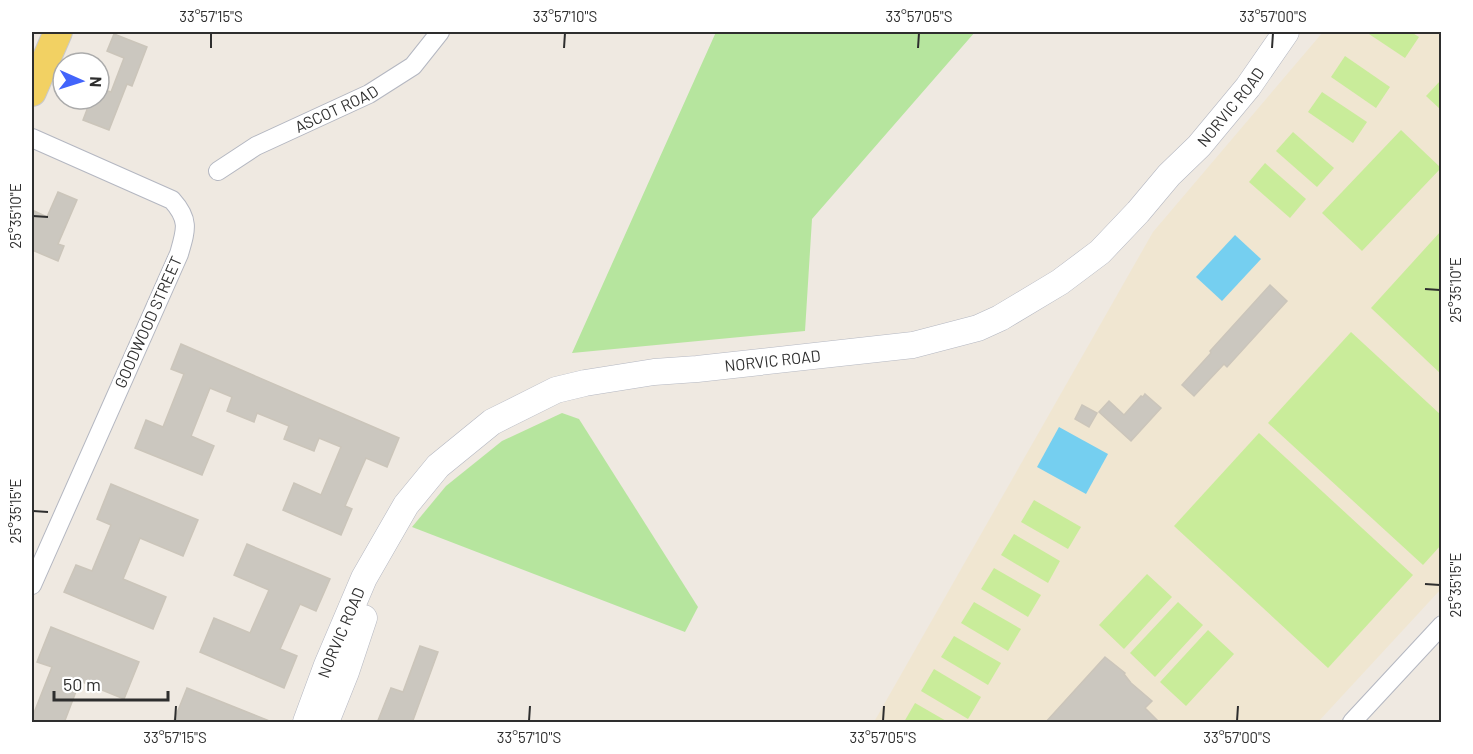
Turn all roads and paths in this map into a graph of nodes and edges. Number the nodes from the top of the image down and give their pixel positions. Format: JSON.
{"nodes":[{"id":1,"x":38,"y":32,"type":"edge"},
{"id":2,"x":58,"y":32,"type":"edge"},
{"id":3,"x":440,"y":32,"type":"edge"},
{"id":4,"x":1266,"y":32,"type":"edge"},
{"id":5,"x":1286,"y":32,"type":"edge"},
{"id":6,"x":32,"y":45,"type":"edge"},
{"id":7,"x":32,"y":92,"type":"edge"},
{"id":8,"x":32,"y":138,"type":"edge"},
{"id":9,"x":218,"y":171,"type":"dead end"},
{"id":10,"x":1169,"y":175,"type":"junction"},
{"id":11,"x":384,"y":545,"type":"junction"},
{"id":12,"x":32,"y":585,"type":"edge"},
{"id":13,"x":1442,"y":625,"type":"edge"},
{"id":14,"x":306,"y":723,"type":"edge"},
{"id":15,"x":326,"y":723,"type":"edge"},
{"id":16,"x":1352,"y":723,"type":"edge"}],
"edges":[{"from":1,"to":6,"type":"main road"},
{"from":2,"to":7,"type":"main road"},
{"from":3,"to":9,"type":"street","name":"ASCOT ROAD"},
{"from":4,"to":10,"type":"street","name":"NORVIC ROAD"},
{"from":5,"to":10,"type":"street","name":"NORVIC ROAD"},
{"from":8,"to":12,"type":"street","name":"GOODWOOD STREET"},
{"from":10,"to":11,"type":"street","name":"NORVIC ROAD"},
{"from":11,"to":14,"type":"street","name":"NORVIC ROAD"},
{"from":11,"to":15,"type":"street","name":"NORVIC ROAD"},
{"from":13,"to":16,"type":"street"}]}
